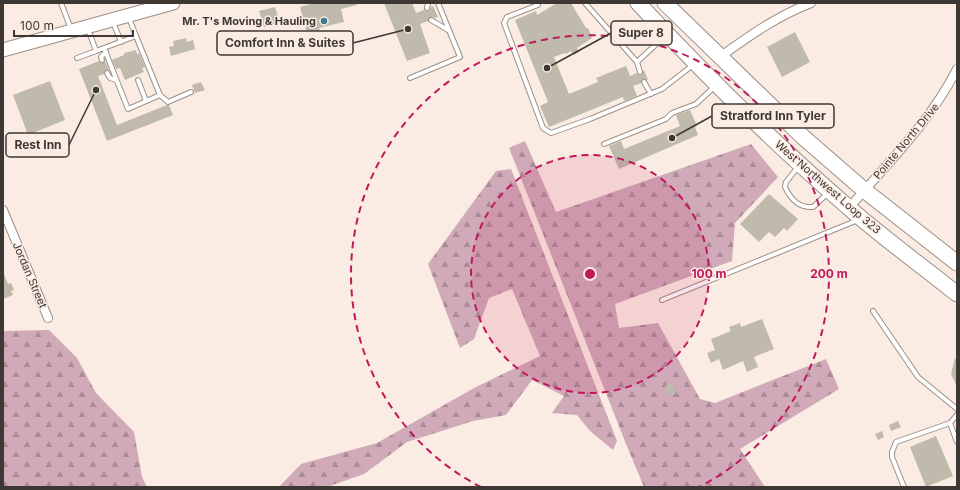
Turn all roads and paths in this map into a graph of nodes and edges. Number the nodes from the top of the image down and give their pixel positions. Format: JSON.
{"nodes":[{"id":1,"x":61,"y":3,"type":"edge"},
{"id":2,"x":173,"y":3,"type":"edge"},
{"id":3,"x":428,"y":3,"type":"edge"},
{"id":4,"x":438,"y":3,"type":"edge"},
{"id":5,"x":585,"y":3,"type":"edge"},
{"id":6,"x":638,"y":3,"type":"edge"},
{"id":7,"x":665,"y":3,"type":"edge"},
{"id":8,"x":811,"y":3,"type":"edge"},
{"id":9,"x":538,"y":5,"type":"dead end"},
{"id":10,"x":427,"y":8,"type":"dead end"},
{"id":11,"x":128,"y":15,"type":"junction"},
{"id":12,"x":112,"y":20,"type":"junction"},
{"id":13,"x":431,"y":20,"type":"dead end"},
{"id":14,"x":88,"y":27,"type":"junction"},
{"id":15,"x":449,"y":30,"type":"junction"},
{"id":16,"x":72,"y":31,"type":"junction"},
{"id":17,"x":667,"y":34,"type":"junction"},
{"id":18,"x":136,"y":36,"type":"junction"},
{"id":19,"x":121,"y":42,"type":"junction"},
{"id":20,"x":3,"y":50,"type":"edge"},
{"id":21,"x":96,"y":50,"type":"junction"},
{"id":22,"x":105,"y":50,"type":"junction"},
{"id":23,"x":720,"y":57,"type":"junction"},
{"id":24,"x":77,"y":58,"type":"dead end"},
{"id":25,"x":102,"y":60,"type":"dead end"},
{"id":26,"x":637,"y":62,"type":"junction"},
{"id":27,"x":695,"y":63,"type":"junction"},
{"id":28,"x":957,"y":69,"type":"edge"},
{"id":29,"x":640,"y":72,"type":"dead end"},
{"id":30,"x":107,"y":73,"type":"dead end"},
{"id":31,"x":410,"y":78,"type":"dead end"},
{"id":32,"x":116,"y":80,"type":"junction"},
{"id":33,"x":138,"y":80,"type":"dead end"},
{"id":34,"x":644,"y":82,"type":"dead end"},
{"id":35,"x":716,"y":85,"type":"junction"},
{"id":36,"x":191,"y":92,"type":"dead end"},
{"id":37,"x":651,"y":94,"type":"junction"},
{"id":38,"x":160,"y":95,"type":"junction"},
{"id":39,"x":146,"y":101,"type":"junction"},
{"id":40,"x":604,"y":144,"type":"dead end"},
{"id":41,"x":800,"y":164,"type":"junction"},
{"id":42,"x":864,"y":190,"type":"junction"},
{"id":43,"x":830,"y":191,"type":"junction"},
{"id":44,"x":849,"y":208,"type":"junction"},
{"id":45,"x":3,"y":210,"type":"edge"},
{"id":46,"x":862,"y":218,"type":"junction"},
{"id":47,"x":957,"y":263,"type":"edge"},
{"id":48,"x":957,"y":294,"type":"edge"},
{"id":49,"x":662,"y":300,"type":"dead end"},
{"id":50,"x":873,"y":311,"type":"dead end"},
{"id":51,"x":48,"y":318,"type":"dead end"},
{"id":52,"x":957,"y":409,"type":"edge"},
{"id":53,"x":957,"y":415,"type":"edge"},
{"id":54,"x":950,"y":423,"type":"junction"},
{"id":55,"x":957,"y":442,"type":"edge"},
{"id":56,"x":904,"y":487,"type":"edge"}],
"edges":[{"from":1,"to":16,"type":"lane"},
{"from":2,"to":11,"type":"main road"},
{"from":3,"to":10,"type":"lane"},
{"from":4,"to":15,"type":"lane"},
{"from":5,"to":26,"type":"lane"},
{"from":6,"to":17,"type":"highway","name":"West Northwest Loop 323"},
{"from":7,"to":23,"type":"highway","name":"West Northwest Loop 323"},
{"from":8,"to":23,"type":"street"},
{"from":9,"to":37,"type":"lane"},
{"from":11,"to":12,"type":"main road"},
{"from":11,"to":18,"type":"lane"},
{"from":12,"to":14,"type":"main road"},
{"from":12,"to":19,"type":"lane"},
{"from":13,"to":15,"type":"lane"},
{"from":14,"to":16,"type":"main road"},
{"from":14,"to":21,"type":"lane"},
{"from":15,"to":31,"type":"lane"},
{"from":16,"to":20,"type":"main road"},
{"from":17,"to":26,"type":"lane"},
{"from":17,"to":27,"type":"highway","name":"West Northwest Loop 323"},
{"from":18,"to":19,"type":"lane"},
{"from":18,"to":38,"type":"lane"},
{"from":19,"to":22,"type":"lane"},
{"from":21,"to":22,"type":"lane"},
{"from":21,"to":24,"type":"lane"},
{"from":22,"to":25,"type":"lane"},
{"from":22,"to":32,"type":"lane"},
{"from":23,"to":42,"type":"highway","name":"West Northwest Loop 323"},
{"from":26,"to":29,"type":"lane"},
{"from":27,"to":35,"type":"highway","name":"West Northwest Loop 323"},
{"from":27,"to":37,"type":"lane"},
{"from":28,"to":42,"type":"street","name":"Pointe North Drive"},
{"from":30,"to":32,"type":"lane"},
{"from":32,"to":39,"type":"lane"},
{"from":33,"to":39,"type":"lane"},
{"from":34,"to":37,"type":"lane"},
{"from":35,"to":40,"type":"lane"},
{"from":35,"to":41,"type":"highway","name":"West Northwest Loop 323"},
{"from":36,"to":38,"type":"lane"},
{"from":38,"to":39,"type":"lane"},
{"from":41,"to":43,"type":"highway","name":"West Northwest Loop 323"},
{"from":41,"to":43,"type":"lane"},
{"from":42,"to":44,"type":"street","name":"Pointe North Drive"},
{"from":42,"to":47,"type":"highway","name":"West Northwest Loop 323"},
{"from":43,"to":44,"type":"highway","name":"West Northwest Loop 323"},
{"from":44,"to":46,"type":"highway","name":"West Northwest Loop 323"},
{"from":45,"to":51,"type":"street","name":"Jordan Street"},
{"from":46,"to":48,"type":"highway","name":"West Northwest Loop 323"},
{"from":46,"to":49,"type":"lane"},
{"from":50,"to":52,"type":"lane"},
{"from":53,"to":54,"type":"lane"},
{"from":54,"to":55,"type":"lane"},
{"from":54,"to":56,"type":"lane"}]}
